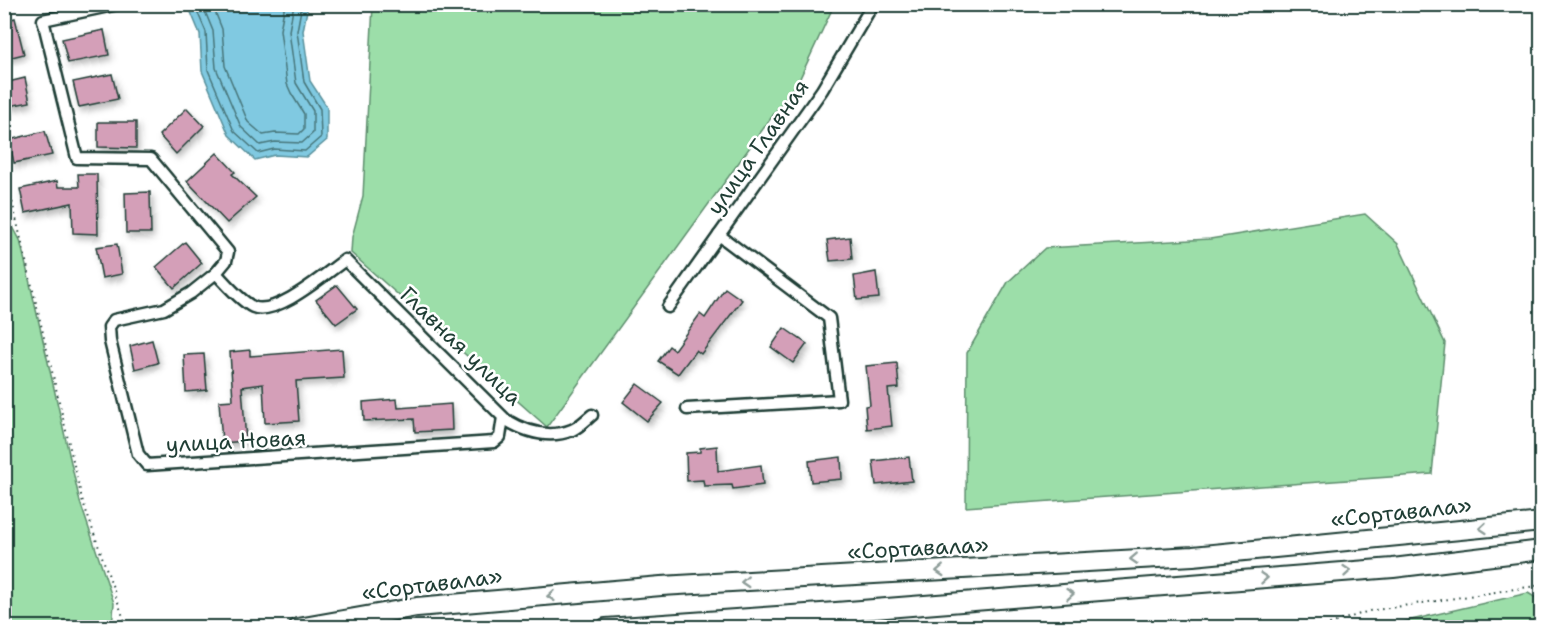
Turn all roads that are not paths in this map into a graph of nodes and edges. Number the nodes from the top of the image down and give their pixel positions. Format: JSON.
{"nodes":[{"id":1,"x":118,"y":4,"type":"edge"},
{"id":2,"x":873,"y":4,"type":"edge"},
{"id":3,"x":719,"y":235,"type":"junction"},
{"id":4,"x":216,"y":273,"type":"junction"},
{"id":5,"x":668,"y":307,"type":"dead end"},
{"id":6,"x":687,"y":409,"type":"dead end"},
{"id":7,"x":592,"y":415,"type":"dead end"},
{"id":8,"x":502,"y":417,"type":"junction"},
{"id":9,"x":1542,"y":522,"type":"edge"},
{"id":10,"x":1542,"y":550,"type":"edge"},
{"id":11,"x":867,"y":610,"type":"junction"},
{"id":12,"x":808,"y":614,"type":"junction"},
{"id":13,"x":298,"y":627,"type":"edge"},
{"id":14,"x":606,"y":627,"type":"edge"},
{"id":15,"x":827,"y":627,"type":"edge"},
{"id":16,"x":848,"y":627,"type":"edge"}],
"edges":[{"from":1,"to":4,"type":"street"},
{"from":2,"to":3,"type":"street","name":"улица Главная"},
{"from":3,"to":5,"type":"street","name":"улица Главная"},
{"from":3,"to":6,"type":"street"},
{"from":4,"to":8,"type":"street","name":"Главная улица"},
{"from":4,"to":8,"type":"street","name":"улица Новая"},
{"from":7,"to":8,"type":"street","name":"Главная улица"},
{"from":9,"to":13,"type":"highway","name":"«Сортавала»","one_way":true},
{"from":11,"to":10,"type":"highway","one_way":true},
{"from":11,"to":12,"type":"highway"},
{"from":11,"to":16,"type":"street"},
{"from":12,"to":14,"type":"highway"},
{"from":12,"to":15,"type":"street"}]}
